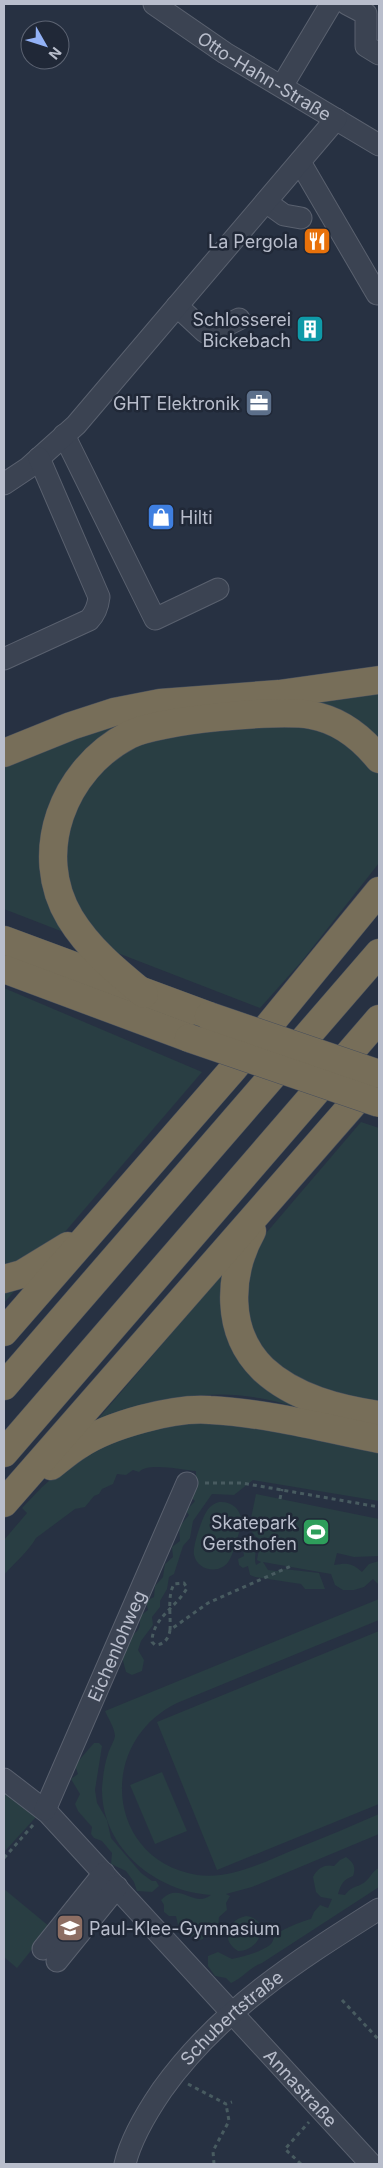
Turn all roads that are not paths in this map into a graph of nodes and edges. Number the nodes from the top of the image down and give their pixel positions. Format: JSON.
{"nodes":[{"id":1,"x":154,"y":4,"type":"edge"},
{"id":2,"x":330,"y":4,"type":"edge"},
{"id":3,"x":347,"y":4,"type":"edge"},
{"id":4,"x":379,"y":54,"type":"edge"},
{"id":5,"x":282,"y":86,"type":"junction"},
{"id":6,"x":336,"y":119,"type":"junction"},
{"id":7,"x":379,"y":145,"type":"edge"},
{"id":8,"x":300,"y":162,"type":"junction"},
{"id":9,"x":266,"y":202,"type":"junction"},
{"id":10,"x":313,"y":210,"type":"junction"},
{"id":11,"x":377,"y":294,"type":"dead end"},
{"id":12,"x":177,"y":306,"type":"junction"},
{"id":13,"x":239,"y":319,"type":"dead end"},
{"id":14,"x":64,"y":435,"type":"junction"},
{"id":15,"x":39,"y":458,"type":"junction"},
{"id":16,"x":4,"y":484,"type":"edge"},
{"id":17,"x":218,"y":589,"type":"dead end"},
{"id":18,"x":4,"y":659,"type":"edge"},
{"id":19,"x":379,"y":680,"type":"edge"},
{"id":20,"x":4,"y":753,"type":"edge"},
{"id":21,"x":379,"y":760,"type":"edge"},
{"id":22,"x":379,"y":880,"type":"edge"},
{"id":23,"x":379,"y":891,"type":"edge"},
{"id":24,"x":356,"y":922,"type":"junction"},
{"id":25,"x":4,"y":940,"type":"edge"},
{"id":26,"x":379,"y":953,"type":"edge"},
{"id":27,"x":4,"y":969,"type":"edge"},
{"id":28,"x":4,"y":977,"type":"edge"},
{"id":29,"x":64,"y":993,"type":"junction"},
{"id":30,"x":144,"y":994,"type":"junction"},
{"id":31,"x":379,"y":1019,"type":"edge"},
{"id":32,"x":379,"y":1074,"type":"edge"},
{"id":33,"x":379,"y":1103,"type":"edge"},
{"id":34,"x":273,"y":1195,"type":"junction"},
{"id":35,"x":94,"y":1229,"type":"junction"},
{"id":36,"x":4,"y":1279,"type":"edge"},
{"id":37,"x":4,"y":1332,"type":"edge"},
{"id":38,"x":4,"y":1386,"type":"edge"},
{"id":39,"x":379,"y":1415,"type":"edge"},
{"id":40,"x":379,"y":1439,"type":"edge"},
{"id":41,"x":4,"y":1453,"type":"edge"},
{"id":42,"x":188,"y":1483,"type":"road end"},
{"id":43,"x":5,"y":1502,"type":"edge"},
{"id":44,"x":4,"y":1779,"type":"edge"},
{"id":45,"x":45,"y":1810,"type":"junction"},
{"id":46,"x":110,"y":1880,"type":"junction"},
{"id":47,"x":379,"y":1909,"type":"edge"},
{"id":48,"x":50,"y":1955,"type":"dead end"},
{"id":49,"x":232,"y":2011,"type":"junction"},
{"id":50,"x":125,"y":2164,"type":"edge"},
{"id":51,"x":370,"y":2164,"type":"edge"}],
"edges":[{"from":1,"to":5,"type":"street","name":"Otto-Hahn-Straße"},
{"from":2,"to":5,"type":"street"},
{"from":3,"to":4,"type":"street"},
{"from":5,"to":6,"type":"street","name":"Otto-Hahn-Straße"},
{"from":6,"to":7,"type":"street","name":"Otto-Hahn-Straße"},
{"from":6,"to":8,"type":"street"},
{"from":8,"to":9,"type":"street"},
{"from":8,"to":10,"type":"street"},
{"from":9,"to":10,"type":"street"},
{"from":9,"to":12,"type":"street"},
{"from":10,"to":11,"type":"street"},
{"from":12,"to":13,"type":"street"},
{"from":12,"to":14,"type":"street"},
{"from":14,"to":15,"type":"street"},
{"from":14,"to":17,"type":"street"},
{"from":15,"to":16,"type":"street"},
{"from":15,"to":18,"type":"street"},
{"from":19,"to":20,"type":"highway"},
{"from":21,"to":30,"type":"highway"},
{"from":22,"to":24,"type":"highway"},
{"from":23,"to":24,"type":"highway"},
{"from":24,"to":35,"type":"highway"},
{"from":25,"to":30,"type":"highway"},
{"from":26,"to":38,"type":"highway"},
{"from":27,"to":29,"type":"highway"},
{"from":28,"to":29,"type":"highway"},
{"from":29,"to":33,"type":"highway","bridge":true},
{"from":30,"to":32,"type":"highway","bridge":true},
{"from":31,"to":41,"type":"highway"},
{"from":32,"to":34,"type":"highway"},
{"from":34,"to":39,"type":"highway"},
{"from":34,"to":43,"type":"highway"},
{"from":35,"to":36,"type":"highway"},
{"from":35,"to":37,"type":"highway"},
{"from":40,"to":43,"type":"highway"},
{"from":42,"to":45,"type":"street","name":"Eichenlohweg"},
{"from":44,"to":45,"type":"street","name":"Annastraße"},
{"from":45,"to":46,"type":"street","name":"Annastraße"},
{"from":46,"to":48,"type":"street"},
{"from":46,"to":49,"type":"street","name":"Annastraße"},
{"from":47,"to":49,"type":"street","name":"Schubertstraße"},
{"from":49,"to":50,"type":"street","name":"Schubertstraße"},
{"from":49,"to":51,"type":"street","name":"Annastraße"}]}
